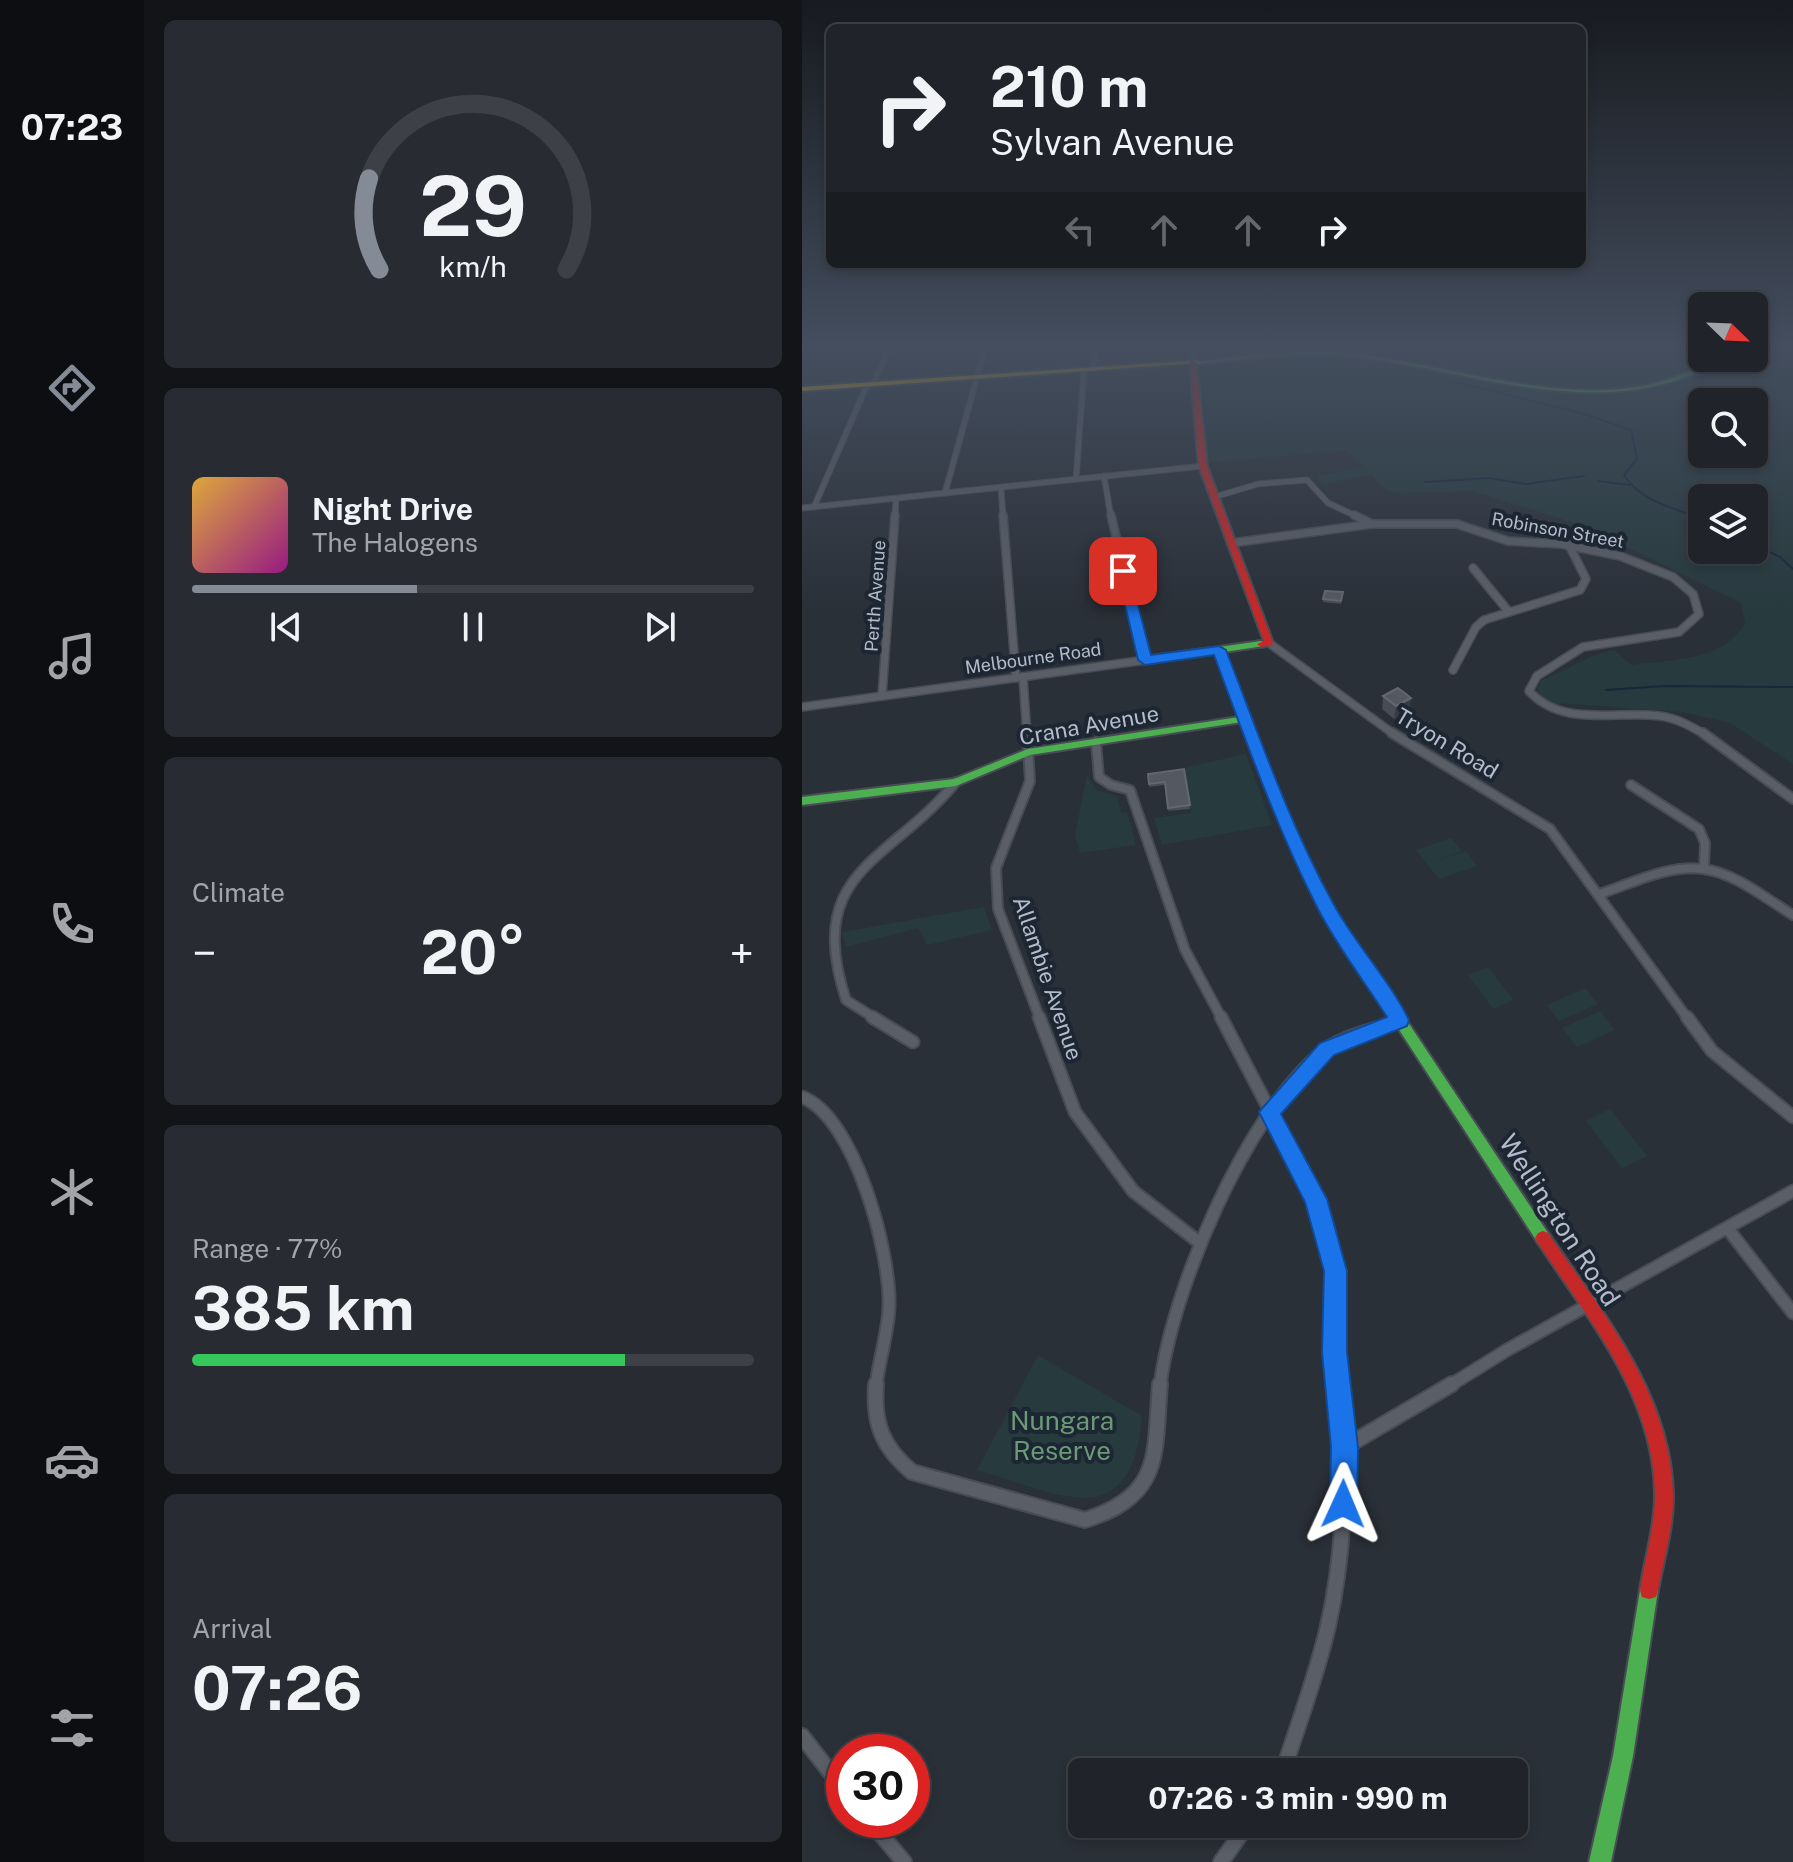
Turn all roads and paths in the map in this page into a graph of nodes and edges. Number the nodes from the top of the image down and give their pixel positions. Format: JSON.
{"nodes":[{"id":1,"x":847,"y":435,"type":"edge"},
{"id":2,"x":961,"y":435,"type":"edge"},
{"id":3,"x":1083,"y":435,"type":"edge"},
{"id":4,"x":1200,"y":435,"type":"edge"},
{"id":5,"x":1203,"y":466,"type":"junction"},
{"id":6,"x":1104,"y":476,"type":"junction"},
{"id":7,"x":1079,"y":478,"type":"junction"},
{"id":8,"x":1001,"y":488,"type":"junction"},
{"id":9,"x":1107,"y":492,"type":"junction"},
{"id":10,"x":945,"y":493,"type":"junction"},
{"id":11,"x":1214,"y":497,"type":"junction"},
{"id":12,"x":896,"y":499,"type":"junction"},
{"id":13,"x":814,"y":507,"type":"junction"},
{"id":14,"x":802,"y":508,"type":"edge"},
{"id":15,"x":1372,"y":524,"type":"junction"},
{"id":16,"x":1231,"y":543,"type":"junction"},
{"id":17,"x":1569,"y":545,"type":"junction"},
{"id":18,"x":1473,"y":568,"type":"dead end"},
{"id":19,"x":1509,"y":612,"type":"junction"},
{"id":20,"x":1269,"y":643,"type":"junction"},
{"id":21,"x":1219,"y":650,"type":"junction"},
{"id":22,"x":1145,"y":660,"type":"junction"},
{"id":23,"x":1453,"y":670,"type":"dead end"},
{"id":24,"x":1019,"y":678,"type":"junction"},
{"id":25,"x":882,"y":696,"type":"junction"},
{"id":26,"x":802,"y":707,"type":"edge"},
{"id":27,"x":1244,"y":719,"type":"junction"},
{"id":28,"x":1096,"y":742,"type":"junction"},
{"id":29,"x":1028,"y":752,"type":"junction"},
{"id":30,"x":956,"y":782,"type":"junction"},
{"id":31,"x":1631,"y":785,"type":"dead end"},
{"id":32,"x":1793,"y":799,"type":"edge"},
{"id":33,"x":802,"y":801,"type":"edge"},
{"id":34,"x":1704,"y":869,"type":"junction"},
{"id":35,"x":1599,"y":894,"type":"junction"},
{"id":36,"x":1793,"y":915,"type":"edge"},
{"id":37,"x":1400,"y":1020,"type":"junction"},
{"id":38,"x":913,"y":1042,"type":"dead end"},
{"id":39,"x":802,"y":1097,"type":"edge"},
{"id":40,"x":1269,"y":1112,"type":"junction"},
{"id":41,"x":1793,"y":1117,"type":"edge"},
{"id":42,"x":1793,"y":1191,"type":"edge"},
{"id":43,"x":1728,"y":1229,"type":"junction"},
{"id":44,"x":1200,"y":1243,"type":"junction"},
{"id":45,"x":1590,"y":1306,"type":"junction"},
{"id":46,"x":1793,"y":1313,"type":"edge"},
{"id":47,"x":1345,"y":1447,"type":"junction"},
{"id":48,"x":802,"y":1736,"type":"edge"},
{"id":49,"x":1287,"y":1758,"type":"edge"},
{"id":50,"x":826,"y":1767,"type":"edge"},
{"id":51,"x":884,"y":1838,"type":"edge"},
{"id":52,"x":1238,"y":1838,"type":"edge"},
{"id":53,"x":904,"y":1862,"type":"edge"},
{"id":54,"x":1221,"y":1862,"type":"edge"},
{"id":55,"x":1600,"y":1862,"type":"edge"}],
"edges":[{"from":1,"to":13,"type":"street"},
{"from":2,"to":10,"type":"street"},
{"from":3,"to":7,"type":"street"},
{"from":4,"to":5,"type":"street"},
{"from":5,"to":6,"type":"street"},
{"from":5,"to":11,"type":"street"},
{"from":6,"to":7,"type":"street"},
{"from":6,"to":9,"type":"street"},
{"from":7,"to":8,"type":"street"},
{"from":7,"to":9,"type":"street"},
{"from":8,"to":10,"type":"street"},
{"from":8,"to":24,"type":"street","name":"Allambie Avenue"},
{"from":9,"to":22,"type":"street"},
{"from":10,"to":12,"type":"street"},
{"from":11,"to":15,"type":"street"},
{"from":11,"to":16,"type":"street"},
{"from":12,"to":13,"type":"street"},
{"from":12,"to":25,"type":"street","name":"Perth Avenue"},
{"from":13,"to":14,"type":"street"},
{"from":15,"to":16,"type":"street","name":"Robinson Street"},
{"from":15,"to":17,"type":"street","name":"Robinson Street"},
{"from":16,"to":20,"type":"street"},
{"from":17,"to":19,"type":"street"},
{"from":17,"to":32,"type":"street","name":"Robinson Street"},
{"from":18,"to":19,"type":"street"},
{"from":19,"to":23,"type":"street"},
{"from":20,"to":21,"type":"street","name":"Melbourne Road"},
{"from":20,"to":35,"type":"street","name":"Tryon Road"},
{"from":21,"to":22,"type":"street","name":"Melbourne Road"},
{"from":21,"to":27,"type":"street","name":"Wellington Road"},
{"from":22,"to":24,"type":"street","name":"Melbourne Road"},
{"from":24,"to":25,"type":"street","name":"Melbourne Road"},
{"from":24,"to":29,"type":"street","name":"Allambie Avenue"},
{"from":25,"to":26,"type":"street","name":"Melbourne Road"},
{"from":27,"to":28,"type":"street","name":"Crana Avenue"},
{"from":27,"to":37,"type":"street","name":"Wellington Road"},
{"from":28,"to":29,"type":"street","name":"Crana Avenue"},
{"from":28,"to":40,"type":"street"},
{"from":29,"to":30,"type":"street","name":"Crana Avenue"},
{"from":29,"to":44,"type":"street","name":"Allambie Avenue"},
{"from":30,"to":33,"type":"street","name":"Crana Avenue"},
{"from":30,"to":38,"type":"street"},
{"from":31,"to":34,"type":"street"},
{"from":34,"to":35,"type":"street"},
{"from":34,"to":36,"type":"street"},
{"from":35,"to":41,"type":"street","name":"Tryon Road"},
{"from":37,"to":40,"type":"street"},
{"from":37,"to":45,"type":"street","name":"Wellington Road"},
{"from":39,"to":44,"type":"street"},
{"from":40,"to":44,"type":"street"},
{"from":40,"to":47,"type":"street"},
{"from":42,"to":43,"type":"street"},
{"from":43,"to":45,"type":"street"},
{"from":43,"to":46,"type":"street"},
{"from":45,"to":47,"type":"street"},
{"from":45,"to":55,"type":"street","name":"Wellington Road"},
{"from":47,"to":49,"type":"street"},
{"from":48,"to":50,"type":"street"},
{"from":51,"to":53,"type":"street"},
{"from":52,"to":54,"type":"street"}]}
